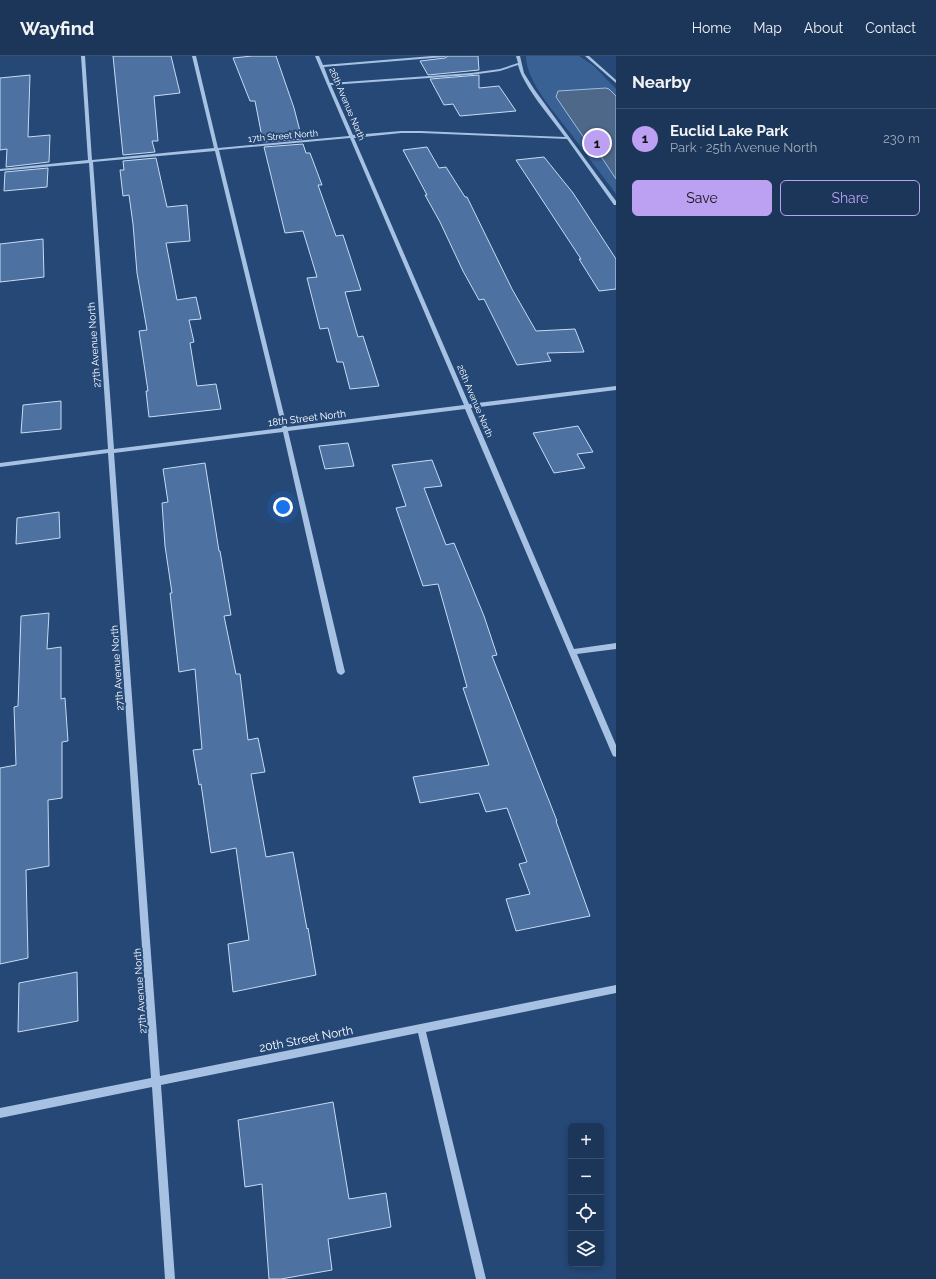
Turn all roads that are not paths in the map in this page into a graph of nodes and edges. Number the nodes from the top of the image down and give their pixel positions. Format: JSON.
{"nodes":[{"id":1,"x":83,"y":56,"type":"edge"},
{"id":2,"x":194,"y":56,"type":"edge"},
{"id":3,"x":316,"y":56,"type":"edge"},
{"id":4,"x":445,"y":56,"type":"edge"},
{"id":5,"x":518,"y":56,"type":"edge"},
{"id":6,"x":587,"y":56,"type":"edge"},
{"id":7,"x":519,"y":64,"type":"junction"},
{"id":8,"x":321,"y":66,"type":"junction"},
{"id":9,"x":616,"y":82,"type":"edge"},
{"id":10,"x":329,"y":84,"type":"junction"},
{"id":11,"x":352,"y":138,"type":"junction"},
{"id":12,"x":567,"y":138,"type":"junction"},
{"id":13,"x":218,"y":150,"type":"junction"},
{"id":14,"x":91,"y":162,"type":"junction"},
{"id":15,"x":0,"y":170,"type":"edge"},
{"id":16,"x":616,"y":204,"type":"edge"},
{"id":17,"x":616,"y":388,"type":"edge"},
{"id":18,"x":467,"y":407,"type":"junction"},
{"id":19,"x":285,"y":430,"type":"junction"},
{"id":20,"x":112,"y":452,"type":"junction"},
{"id":21,"x":0,"y":465,"type":"edge"},
{"id":22,"x":616,"y":646,"type":"edge"},
{"id":23,"x":573,"y":652,"type":"junction"},
{"id":24,"x":342,"y":672,"type":"dead end"},
{"id":25,"x":616,"y":754,"type":"edge"},
{"id":26,"x":616,"y":989,"type":"edge"},
{"id":27,"x":421,"y":1028,"type":"junction"},
{"id":28,"x":156,"y":1082,"type":"junction"},
{"id":29,"x":0,"y":1113,"type":"edge"},
{"id":30,"x":170,"y":1279,"type":"edge"},
{"id":31,"x":481,"y":1279,"type":"edge"}],
"edges":[{"from":1,"to":14,"type":"street","name":"27th Avenue North"},
{"from":2,"to":13,"type":"street"},
{"from":3,"to":8,"type":"street","name":"26th Avenue North"},
{"from":4,"to":8,"type":"street"},
{"from":5,"to":7,"type":"street"},
{"from":6,"to":9,"type":"street"},
{"from":7,"to":10,"type":"street"},
{"from":7,"to":12,"type":"street"},
{"from":8,"to":10,"type":"street","name":"26th Avenue North"},
{"from":10,"to":11,"type":"street","name":"26th Avenue North"},
{"from":11,"to":12,"type":"street","name":"17th Street North"},
{"from":11,"to":13,"type":"street","name":"17th Street North"},
{"from":11,"to":18,"type":"street","name":"26th Avenue North"},
{"from":12,"to":16,"type":"street"},
{"from":13,"to":14,"type":"street","name":"17th Street North"},
{"from":13,"to":19,"type":"street"},
{"from":14,"to":15,"type":"street","name":"17th Street North"},
{"from":14,"to":20,"type":"street","name":"27th Avenue North"},
{"from":17,"to":18,"type":"street","name":"18th Street North"},
{"from":18,"to":19,"type":"street","name":"18th Street North"},
{"from":18,"to":23,"type":"street","name":"26th Avenue North"},
{"from":19,"to":20,"type":"street","name":"18th Street North"},
{"from":19,"to":24,"type":"street"},
{"from":20,"to":21,"type":"street","name":"18th Street North"},
{"from":20,"to":28,"type":"street","name":"27th Avenue North"},
{"from":22,"to":23,"type":"street"},
{"from":23,"to":25,"type":"street","name":"26th Avenue North"},
{"from":26,"to":27,"type":"street","name":"20th Street North"},
{"from":27,"to":28,"type":"street","name":"20th Street North"},
{"from":27,"to":31,"type":"street"},
{"from":28,"to":29,"type":"street","name":"20th Street North"},
{"from":28,"to":30,"type":"street","name":"27th Avenue North"}]}
